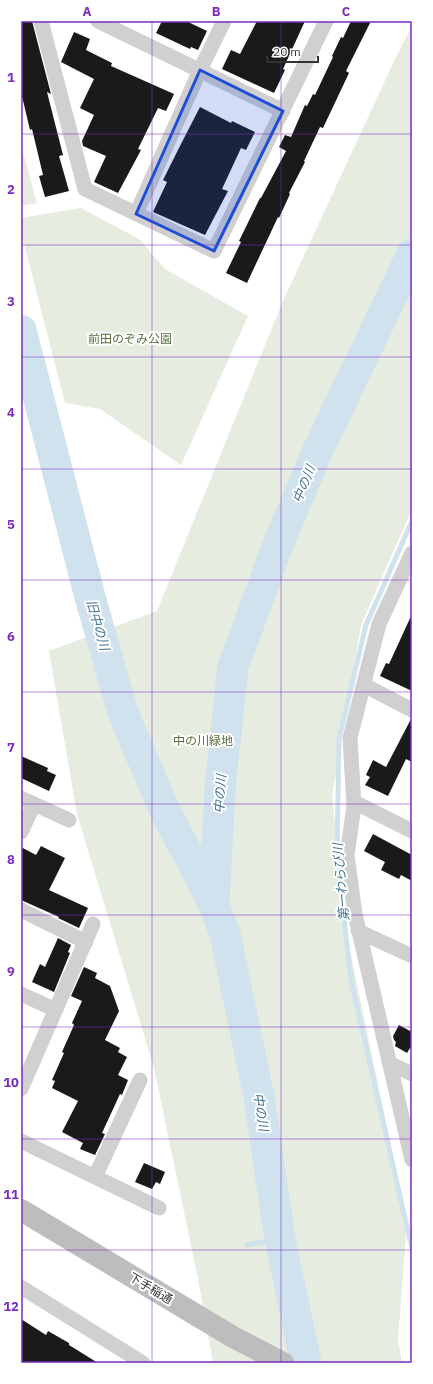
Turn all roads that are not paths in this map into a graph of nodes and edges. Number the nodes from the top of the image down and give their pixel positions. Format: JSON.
{"nodes":[{"id":1,"x":41,"y":21,"type":"edge"},
{"id":2,"x":98,"y":21,"type":"edge"},
{"id":3,"x":224,"y":21,"type":"edge"},
{"id":4,"x":326,"y":21,"type":"edge"},
{"id":5,"x":200,"y":70,"type":"junction"},
{"id":6,"x":283,"y":111,"type":"junction"},
{"id":7,"x":136,"y":214,"type":"junction"},
{"id":8,"x":412,"y":553,"type":"edge"},
{"id":9,"x":406,"y":582,"type":"edge"},
{"id":10,"x":364,"y":685,"type":"junction"},
{"id":11,"x":412,"y":710,"type":"edge"},
{"id":12,"x":28,"y":801,"type":"edge"},
{"id":13,"x":354,"y":802,"type":"junction"},
{"id":14,"x":69,"y":820,"type":"dead end"},
{"id":15,"x":412,"y":831,"type":"edge"},
{"id":16,"x":21,"y":832,"type":"edge"},
{"id":17,"x":21,"y":910,"type":"edge"},
{"id":18,"x":94,"y":924,"type":"dead end"},
{"id":19,"x":358,"y":931,"type":"junction"},
{"id":20,"x":86,"y":942,"type":"junction"},
{"id":21,"x":412,"y":956,"type":"edge"},
{"id":22,"x":21,"y":994,"type":"edge"},
{"id":23,"x":56,"y":1010,"type":"junction"},
{"id":24,"x":389,"y":1063,"type":"junction"},
{"id":25,"x":412,"y":1074,"type":"edge"},
{"id":26,"x":140,"y":1080,"type":"dead end"},
{"id":27,"x":21,"y":1089,"type":"edge"},
{"id":28,"x":21,"y":1141,"type":"edge"},
{"id":29,"x":412,"y":1160,"type":"edge"},
{"id":30,"x":95,"y":1177,"type":"junction"},
{"id":31,"x":159,"y":1208,"type":"dead end"},
{"id":32,"x":21,"y":1210,"type":"edge"},
{"id":33,"x":21,"y":1287,"type":"edge"},
{"id":34,"x":143,"y":1363,"type":"edge"},
{"id":35,"x":283,"y":1363,"type":"edge"}],
"edges":[{"from":1,"to":7,"type":"street"},
{"from":2,"to":5,"type":"street"},
{"from":3,"to":5,"type":"street"},
{"from":4,"to":6,"type":"street"},
{"from":5,"to":6,"type":"street"},
{"from":5,"to":7,"type":"street"},
{"from":6,"to":7,"type":"street"},
{"from":8,"to":9,"type":"street"},
{"from":9,"to":10,"type":"street"},
{"from":10,"to":11,"type":"street"},
{"from":10,"to":13,"type":"street"},
{"from":12,"to":14,"type":"street"},
{"from":12,"to":16,"type":"street"},
{"from":13,"to":15,"type":"street"},
{"from":13,"to":19,"type":"street"},
{"from":17,"to":20,"type":"street"},
{"from":18,"to":20,"type":"street"},
{"from":19,"to":21,"type":"street"},
{"from":19,"to":24,"type":"street"},
{"from":20,"to":23,"type":"street"},
{"from":22,"to":23,"type":"street"},
{"from":23,"to":27,"type":"street"},
{"from":24,"to":25,"type":"street"},
{"from":24,"to":29,"type":"street"},
{"from":26,"to":30,"type":"street"},
{"from":28,"to":30,"type":"street"},
{"from":30,"to":31,"type":"street"},
{"from":32,"to":35,"type":"main road","name":"下手稲通"},
{"from":33,"to":34,"type":"street"}]}
